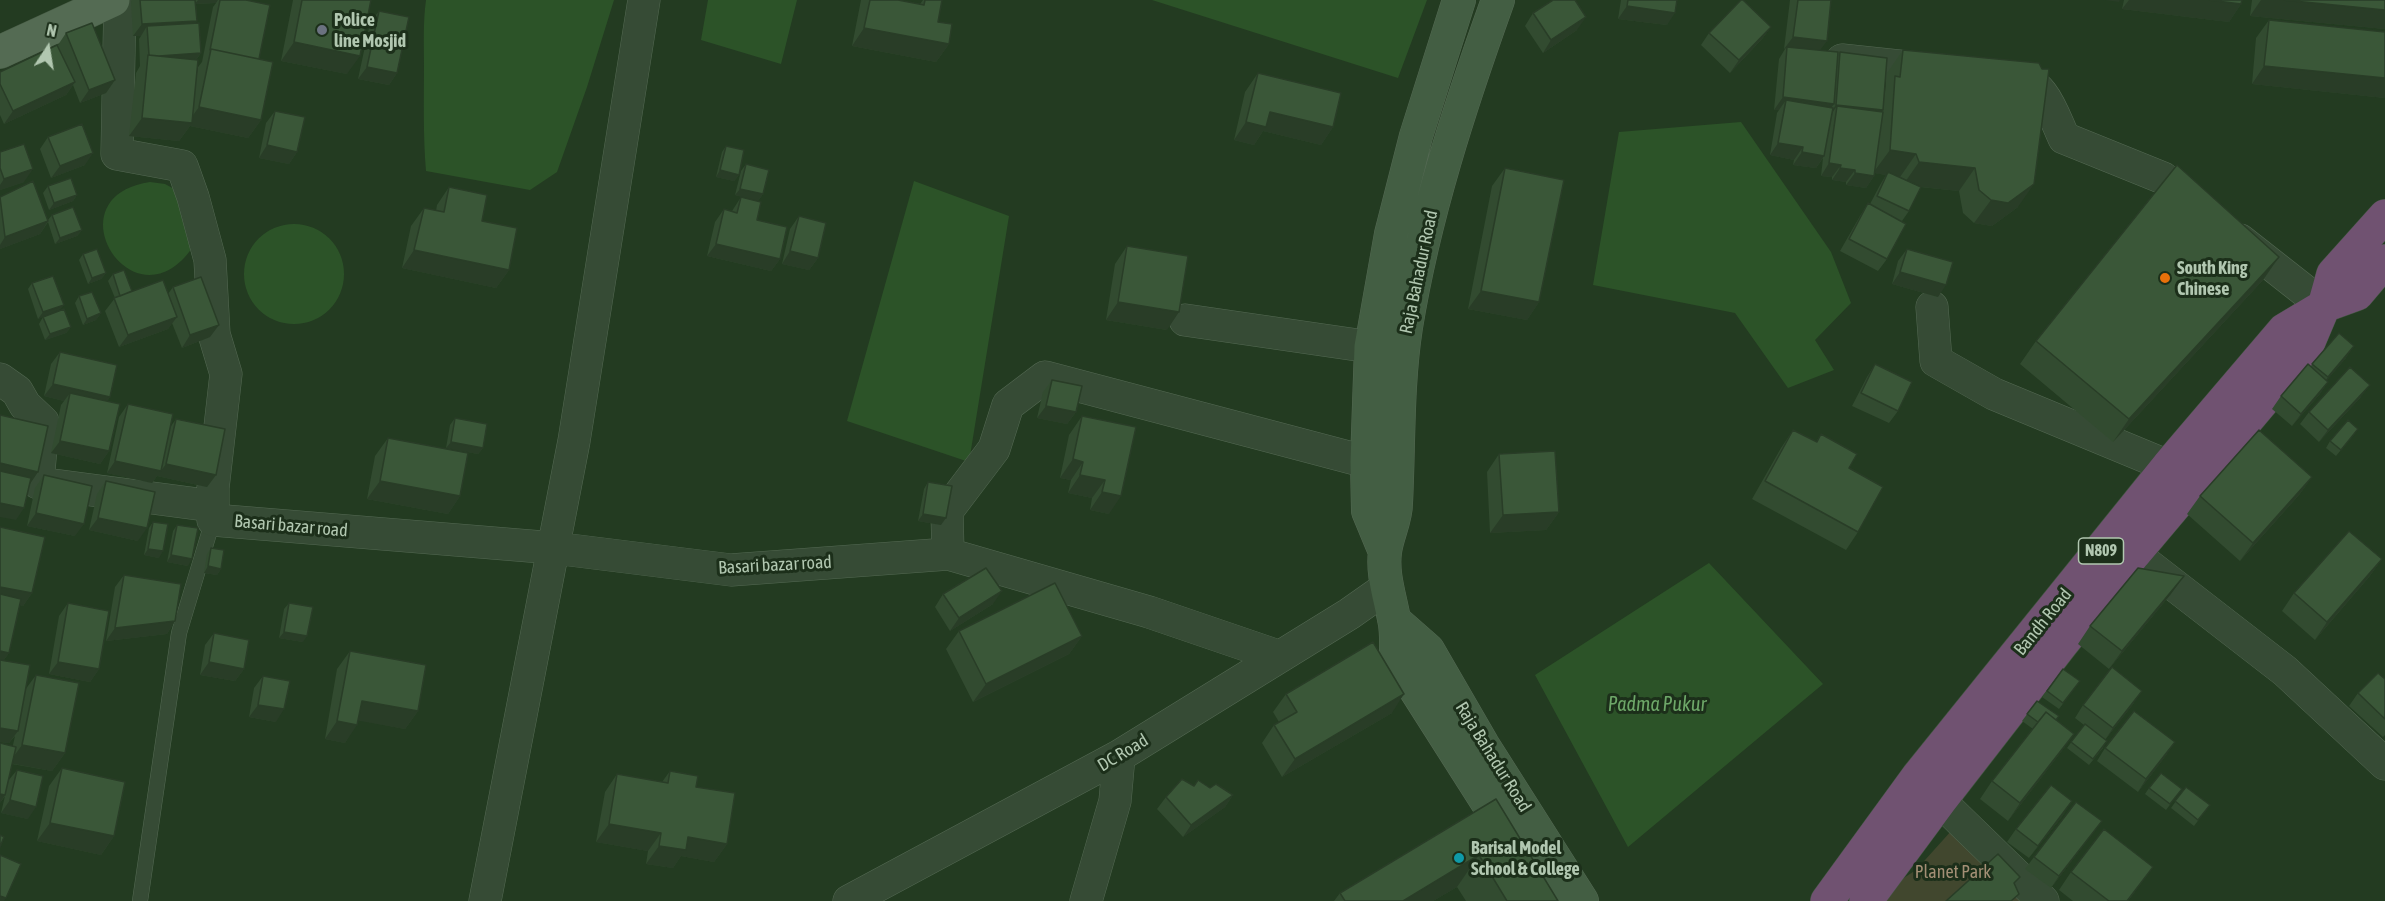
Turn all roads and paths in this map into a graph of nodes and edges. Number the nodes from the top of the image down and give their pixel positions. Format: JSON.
{"nodes":[{"id":1,"x":113,"y":0,"type":"edge"},
{"id":2,"x":120,"y":0,"type":"edge"},
{"id":3,"x":644,"y":0,"type":"edge"},
{"id":4,"x":1459,"y":0,"type":"edge"},
{"id":5,"x":1498,"y":0,"type":"edge"},
{"id":6,"x":0,"y":52,"type":"edge"},
{"id":7,"x":1812,"y":57,"type":"edge"},
{"id":8,"x":2385,"y":216,"type":"edge"},
{"id":9,"x":2385,"y":261,"type":"edge"},
{"id":10,"x":2324,"y":306,"type":"junction"},
{"id":11,"x":1932,"y":307,"type":"dead end"},
{"id":12,"x":1185,"y":320,"type":"dead end"},
{"id":13,"x":1371,"y":347,"type":"junction"},
{"id":14,"x":0,"y":379,"type":"edge"},
{"id":15,"x":1367,"y":462,"type":"junction"},
{"id":16,"x":2168,"y":466,"type":"junction"},
{"id":17,"x":213,"y":513,"type":"junction"},
{"id":18,"x":554,"y":548,"type":"junction"},
{"id":19,"x":1384,"y":552,"type":"junction"},
{"id":20,"x":948,"y":554,"type":"junction"},
{"id":21,"x":2134,"y":554,"type":"junction"},
{"id":22,"x":1386,"y":588,"type":"junction"},
{"id":23,"x":1395,"y":621,"type":"junction"},
{"id":24,"x":1278,"y":656,"type":"junction"},
{"id":25,"x":1119,"y":756,"type":"junction"},
{"id":26,"x":2385,"y":764,"type":"edge"},
{"id":27,"x":1940,"y":801,"type":"junction"},
{"id":28,"x":140,"y":901,"type":"edge"},
{"id":29,"x":485,"y":901,"type":"edge"},
{"id":30,"x":849,"y":901,"type":"edge"},
{"id":31,"x":1086,"y":901,"type":"edge"},
{"id":32,"x":1550,"y":901,"type":"edge"},
{"id":33,"x":1582,"y":901,"type":"edge"},
{"id":34,"x":1827,"y":901,"type":"edge"},
{"id":35,"x":1866,"y":901,"type":"edge"},
{"id":36,"x":2043,"y":901,"type":"edge"}],
"edges":[{"from":1,"to":6,"type":"main road"},
{"from":2,"to":17,"type":"street","name":"Basari bazar road"},
{"from":3,"to":18,"type":"street"},
{"from":4,"to":13,"type":"main road","name":"Raja Bahadur Road"},
{"from":5,"to":19,"type":"main road","name":"Raja Bahadur Road"},
{"from":7,"to":10,"type":"street"},
{"from":8,"to":10,"type":"highway","name":"Bandh Road","number":"N809"},
{"from":9,"to":10,"type":"highway","name":"Bandh Road","number":"N809"},
{"from":10,"to":16,"type":"highway","name":"Bandh Road","number":"N809"},
{"from":10,"to":21,"type":"highway","name":"Bandh Road","number":"N809"},
{"from":11,"to":16,"type":"street"},
{"from":12,"to":13,"type":"street"},
{"from":13,"to":15,"type":"main road","name":"Raja Bahadur Road"},
{"from":14,"to":17,"type":"street"},
{"from":15,"to":19,"type":"main road","name":"Raja Bahadur Road"},
{"from":15,"to":20,"type":"street"},
{"from":16,"to":34,"type":"highway","name":"Bandh Road","number":"N809"},
{"from":17,"to":18,"type":"street","name":"Basari bazar road"},
{"from":17,"to":28,"type":"lane"},
{"from":18,"to":20,"type":"street","name":"Basari bazar road"},
{"from":18,"to":29,"type":"street"},
{"from":19,"to":22,"type":"main road","name":"Raja Bahadur Road"},
{"from":20,"to":24,"type":"street"},
{"from":21,"to":26,"type":"street"},
{"from":21,"to":27,"type":"highway","name":"Bandh Road","number":"N809"},
{"from":22,"to":23,"type":"main road","name":"Raja Bahadur Road"},
{"from":22,"to":24,"type":"street","name":"DC Road"},
{"from":23,"to":32,"type":"main road","name":"Raja Bahadur Road"},
{"from":23,"to":33,"type":"main road","name":"Raja Bahadur Road"},
{"from":24,"to":25,"type":"street","name":"DC Road"},
{"from":25,"to":30,"type":"street","name":"DC Road"},
{"from":25,"to":31,"type":"street"},
{"from":27,"to":35,"type":"highway","name":"Bandh Road","number":"N809"},
{"from":27,"to":36,"type":"street"}]}
